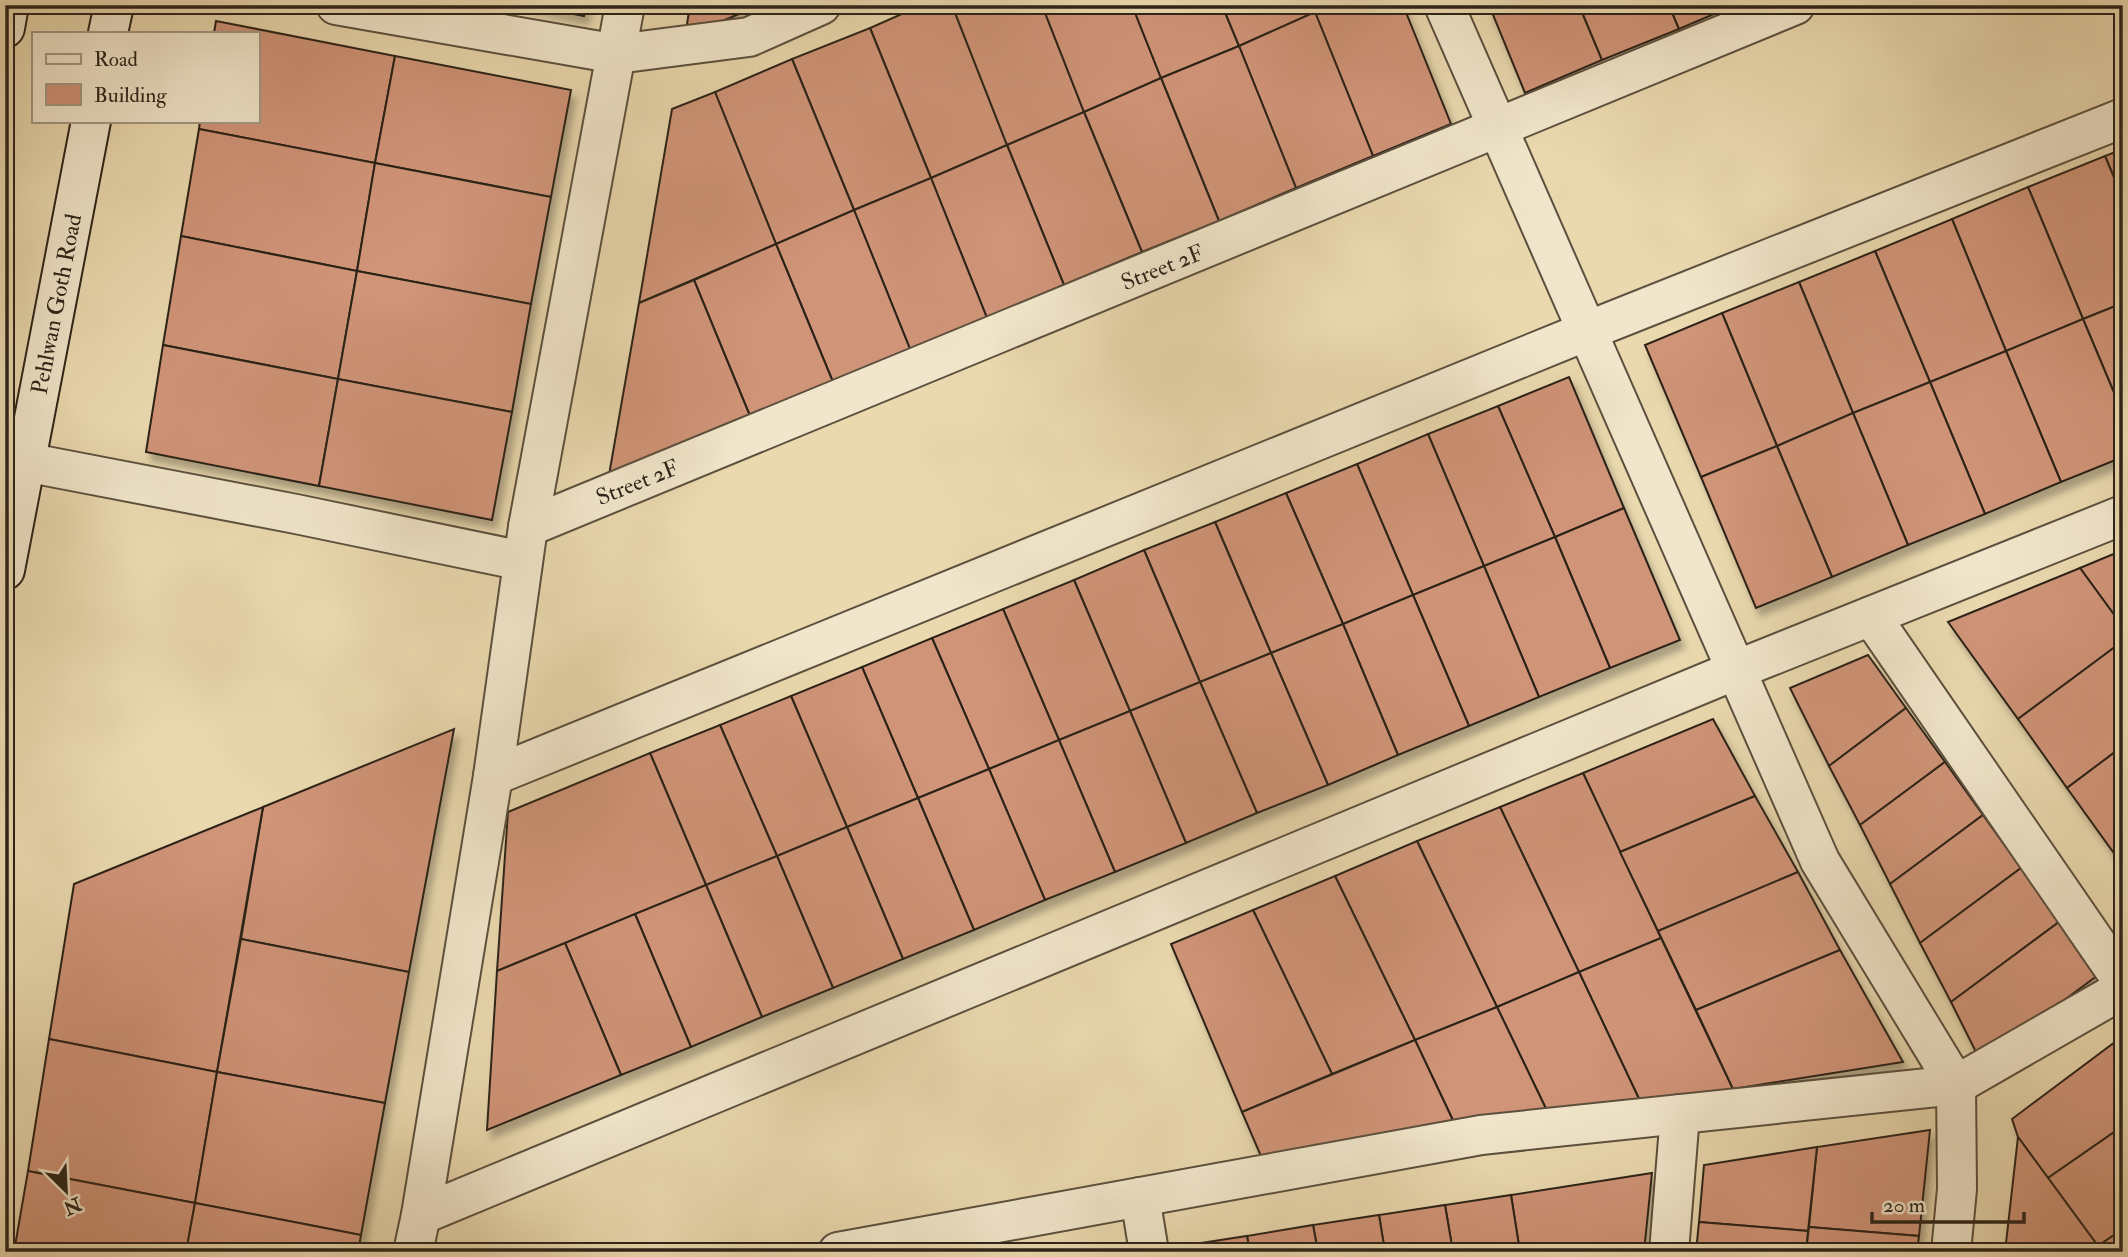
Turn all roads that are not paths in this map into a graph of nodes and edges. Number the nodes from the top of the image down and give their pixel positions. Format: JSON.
{"nodes":[{"id":1,"x":9,"y":5,"type":"edge"},
{"id":2,"x":114,"y":5,"type":"edge"},
{"id":3,"x":336,"y":5,"type":"edge"},
{"id":4,"x":625,"y":5,"type":"edge"},
{"id":5,"x":821,"y":5,"type":"edge"},
{"id":6,"x":1444,"y":5,"type":"edge"},
{"id":7,"x":1795,"y":5,"type":"edge"},
{"id":8,"x":5,"y":27,"type":"edge"},
{"id":9,"x":108,"y":32,"type":"edge"},
{"id":10,"x":617,"y":54,"type":"junction"},
{"id":11,"x":2123,"y":118,"type":"edge"},
{"id":12,"x":92,"y":122,"type":"edge"},
{"id":13,"x":1497,"y":130,"type":"junction"},
{"id":14,"x":1587,"y":331,"type":"junction"},
{"id":15,"x":25,"y":463,"type":"junction"},
{"id":16,"x":2123,"y":515,"type":"edge"},
{"id":17,"x":525,"y":544,"type":"junction"},
{"id":18,"x":5,"y":570,"type":"edge"},
{"id":19,"x":1871,"y":616,"type":"junction"},
{"id":20,"x":1736,"y":670,"type":"junction"},
{"id":21,"x":493,"y":776,"type":"junction"},
{"id":22,"x":2123,"y":982,"type":"edge"},
{"id":23,"x":2123,"y":989,"type":"edge"},
{"id":24,"x":1956,"y":1085,"type":"junction"},
{"id":25,"x":1680,"y":1114,"type":"junction"},
{"id":26,"x":1140,"y":1197,"type":"junction"},
{"id":27,"x":421,"y":1215,"type":"junction"},
{"id":28,"x":412,"y":1252,"type":"edge"},
{"id":29,"x":838,"y":1252,"type":"edge"},
{"id":30,"x":1149,"y":1252,"type":"edge"},
{"id":31,"x":1669,"y":1252,"type":"edge"},
{"id":32,"x":1951,"y":1252,"type":"edge"}],
"edges":[{"from":1,"to":8,"type":"street"},
{"from":2,"to":9,"type":"street"},
{"from":3,"to":10,"type":"street"},
{"from":4,"to":10,"type":"street"},
{"from":5,"to":10,"type":"street"},
{"from":6,"to":13,"type":"street"},
{"from":7,"to":13,"type":"street","name":"Street 2F"},
{"from":10,"to":17,"type":"street"},
{"from":11,"to":14,"type":"street"},
{"from":12,"to":15,"type":"street","name":"Pehlwan Goth Road"},
{"from":13,"to":14,"type":"street"},
{"from":13,"to":17,"type":"street","name":"Street 2F"},
{"from":14,"to":20,"type":"street"},
{"from":14,"to":21,"type":"street"},
{"from":15,"to":17,"type":"street"},
{"from":15,"to":18,"type":"street","name":"Pehlwan Goth Road"},
{"from":16,"to":19,"type":"street"},
{"from":17,"to":21,"type":"street"},
{"from":19,"to":20,"type":"street"},
{"from":19,"to":22,"type":"street"},
{"from":20,"to":24,"type":"street"},
{"from":20,"to":27,"type":"street"},
{"from":21,"to":27,"type":"street"},
{"from":23,"to":24,"type":"street"},
{"from":24,"to":25,"type":"street"},
{"from":24,"to":32,"type":"street"},
{"from":25,"to":26,"type":"street"},
{"from":25,"to":31,"type":"street"},
{"from":26,"to":29,"type":"street"},
{"from":26,"to":30,"type":"street"},
{"from":27,"to":28,"type":"street"}]}
